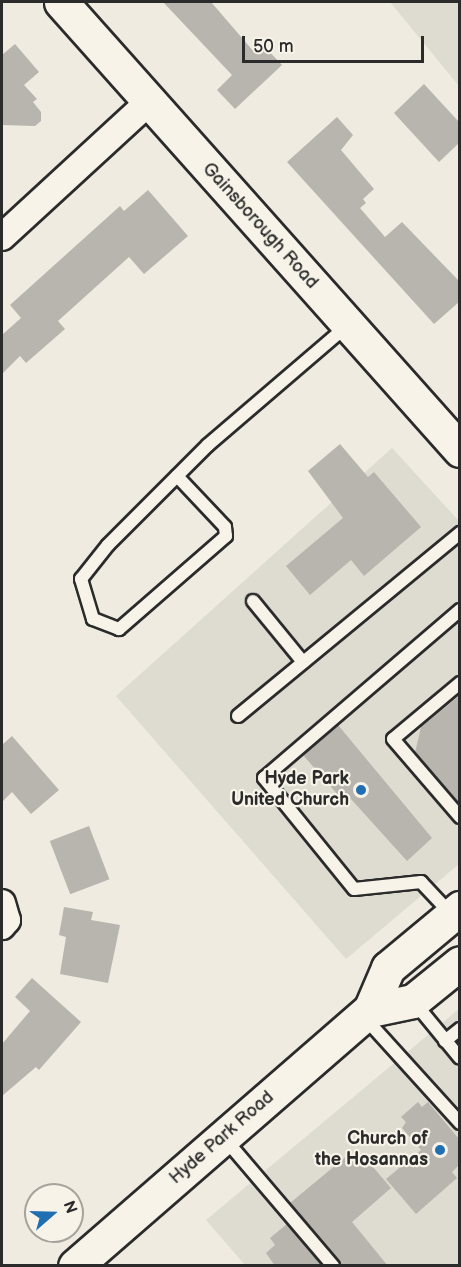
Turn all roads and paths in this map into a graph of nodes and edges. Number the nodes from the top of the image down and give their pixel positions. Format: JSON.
{"nodes":[{"id":1,"x":61,"y":2,"type":"edge"},
{"id":2,"x":150,"y":102,"type":"junction"},
{"id":3,"x":2,"y":237,"type":"edge"},
{"id":4,"x":348,"y":325,"type":"junction"},
{"id":5,"x":459,"y":450,"type":"edge"},
{"id":6,"x":177,"y":476,"type":"junction"},
{"id":7,"x":459,"y":533,"type":"edge"},
{"id":8,"x":253,"y":601,"type":"dead end"},
{"id":9,"x":459,"y":610,"type":"edge"},
{"id":10,"x":303,"y":662,"type":"junction"},
{"id":11,"x":459,"y":682,"type":"edge"},
{"id":12,"x":238,"y":716,"type":"dead end"},
{"id":13,"x":459,"y":817,"type":"edge"},
{"id":14,"x":2,"y":903,"type":"edge"},
{"id":15,"x":455,"y":911,"type":"edge"},
{"id":16,"x":2,"y":926,"type":"edge"},
{"id":17,"x":459,"y":963,"type":"edge"},
{"id":18,"x":413,"y":1001,"type":"junction"},
{"id":19,"x":367,"y":1013,"type":"junction"},
{"id":20,"x":459,"y":1029,"type":"edge"},
{"id":21,"x":445,"y":1041,"type":"junction"},
{"id":22,"x":459,"y":1058,"type":"edge"},
{"id":23,"x":459,"y":1123,"type":"edge"},
{"id":24,"x":223,"y":1137,"type":"junction"},
{"id":25,"x":75,"y":1266,"type":"edge"},
{"id":26,"x":333,"y":1266,"type":"edge"}],
"edges":[{"from":1,"to":2,"type":"main road","name":"Gainsborough Road"},
{"from":2,"to":3,"type":"street"},
{"from":2,"to":4,"type":"main road","name":"Gainsborough Road"},
{"from":4,"to":5,"type":"main road","name":"Gainsborough Road"},
{"from":4,"to":6,"type":"lane"},
{"from":6,"to":6,"type":"lane"},
{"from":7,"to":10,"type":"lane"},
{"from":8,"to":10,"type":"lane"},
{"from":9,"to":15,"type":"lane"},
{"from":10,"to":12,"type":"lane"},
{"from":11,"to":13,"type":"lane"},
{"from":14,"to":16,"type":"street"},
{"from":15,"to":19,"type":"main road","name":"Hyde Park Road"},
{"from":17,"to":18,"type":"main road","name":"Hyde Park Road"},
{"from":18,"to":19,"type":"main road","name":"Hyde Park Road"},
{"from":18,"to":21,"type":"lane"},
{"from":19,"to":23,"type":"lane"},
{"from":19,"to":24,"type":"main road","name":"Hyde Park Road"},
{"from":20,"to":21,"type":"lane"},
{"from":21,"to":22,"type":"lane"},
{"from":24,"to":25,"type":"main road","name":"Hyde Park Road"},
{"from":24,"to":26,"type":"lane"}]}
